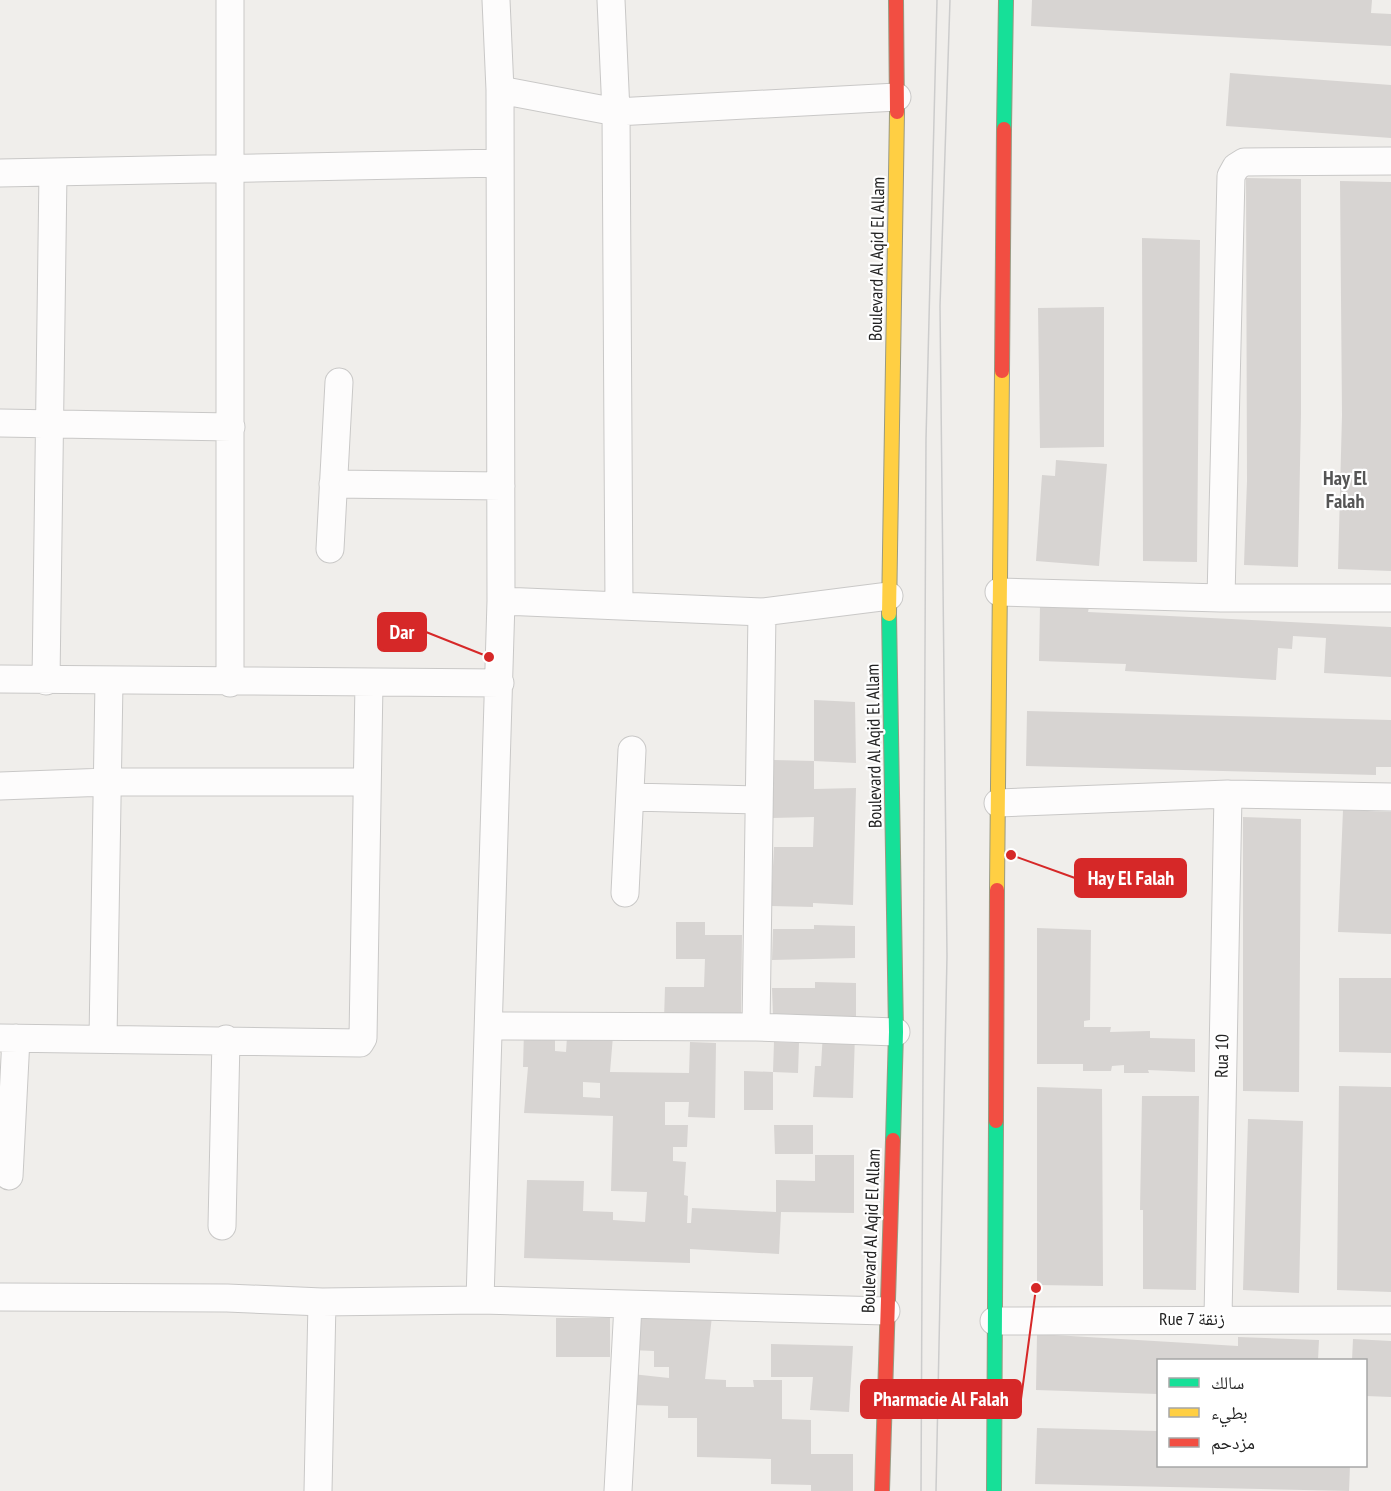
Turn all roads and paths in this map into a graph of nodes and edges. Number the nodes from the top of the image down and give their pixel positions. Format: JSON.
{"nodes":[{"id":1,"x":230,"y":0,"type":"edge"},
{"id":2,"x":496,"y":0,"type":"edge"},
{"id":3,"x":611,"y":0,"type":"edge"},
{"id":4,"x":896,"y":0,"type":"edge"},
{"id":5,"x":1006,"y":0,"type":"edge"},
{"id":6,"x":500,"y":90,"type":"junction"},
{"id":7,"x":897,"y":97,"type":"junction"},
{"id":8,"x":616,"y":112,"type":"junction"},
{"id":9,"x":1391,"y":161,"type":"edge"},
{"id":10,"x":500,"y":164,"type":"junction"},
{"id":11,"x":231,"y":168,"type":"junction"},
{"id":12,"x":53,"y":172,"type":"junction"},
{"id":13,"x":0,"y":173,"type":"edge"},
{"id":14,"x":339,"y":382,"type":"dead end"},
{"id":15,"x":0,"y":423,"type":"edge"},
{"id":16,"x":50,"y":424,"type":"junction"},
{"id":17,"x":231,"y":427,"type":"junction"},
{"id":18,"x":333,"y":484,"type":"junction"},
{"id":19,"x":501,"y":486,"type":"junction"},
{"id":20,"x":330,"y":549,"type":"dead end"},
{"id":21,"x":999,"y":592,"type":"junction"},
{"id":22,"x":889,"y":596,"type":"junction"},
{"id":23,"x":1221,"y":598,"type":"junction"},
{"id":24,"x":1391,"y":598,"type":"edge"},
{"id":25,"x":501,"y":601,"type":"junction"},
{"id":26,"x":619,"y":605,"type":"junction"},
{"id":27,"x":762,"y":612,"type":"junction"},
{"id":28,"x":0,"y":679,"type":"edge"},
{"id":29,"x":46,"y":681,"type":"junction"},
{"id":30,"x":110,"y":682,"type":"junction"},
{"id":31,"x":230,"y":683,"type":"junction"},
{"id":32,"x":369,"y":683,"type":"junction"},
{"id":33,"x":500,"y":683,"type":"junction"},
{"id":34,"x":632,"y":750,"type":"dead end"},
{"id":35,"x":107,"y":782,"type":"junction"},
{"id":36,"x":367,"y":782,"type":"junction"},
{"id":37,"x":0,"y":786,"type":"edge"},
{"id":38,"x":1228,"y":794,"type":"junction"},
{"id":39,"x":630,"y":797,"type":"junction"},
{"id":40,"x":1391,"y":797,"type":"edge"},
{"id":41,"x":759,"y":800,"type":"junction"},
{"id":42,"x":998,"y":803,"type":"junction"},
{"id":43,"x":625,"y":892,"type":"dead end"},
{"id":44,"x":489,"y":1026,"type":"junction"},
{"id":45,"x":756,"y":1027,"type":"junction"},
{"id":46,"x":896,"y":1032,"type":"junction"},
{"id":47,"x":8,"y":1038,"type":"edge"},
{"id":48,"x":103,"y":1039,"type":"junction"},
{"id":49,"x":226,"y":1039,"type":"junction"},
{"id":50,"x":9,"y":1176,"type":"dead end"},
{"id":51,"x":222,"y":1226,"type":"dead end"},
{"id":52,"x":0,"y":1297,"type":"edge"},
{"id":53,"x":480,"y":1300,"type":"junction"},
{"id":54,"x":322,"y":1302,"type":"junction"},
{"id":55,"x":628,"y":1305,"type":"junction"},
{"id":56,"x":886,"y":1311,"type":"junction"},
{"id":57,"x":1218,"y":1318,"type":"junction"},
{"id":58,"x":1391,"y":1320,"type":"edge"},
{"id":59,"x":994,"y":1321,"type":"junction"},
{"id":60,"x":318,"y":1491,"type":"edge"},
{"id":61,"x":618,"y":1491,"type":"edge"},
{"id":62,"x":882,"y":1491,"type":"edge"},
{"id":63,"x":994,"y":1491,"type":"edge"}],
"edges":[{"from":1,"to":11,"type":"street"},
{"from":2,"to":6,"type":"street"},
{"from":3,"to":8,"type":"street"},
{"from":4,"to":7,"type":"main road","name":"Boulevard Al Aqid El Allam"},
{"from":5,"to":21,"type":"main road"},
{"from":6,"to":8,"type":"street"},
{"from":6,"to":10,"type":"street"},
{"from":7,"to":8,"type":"street"},
{"from":7,"to":22,"type":"main road","name":"Boulevard Al Aqid El Allam"},
{"from":8,"to":26,"type":"street"},
{"from":9,"to":23,"type":"street"},
{"from":10,"to":11,"type":"street"},
{"from":10,"to":19,"type":"street"},
{"from":11,"to":12,"type":"street"},
{"from":11,"to":17,"type":"street"},
{"from":12,"to":13,"type":"street"},
{"from":12,"to":16,"type":"street"},
{"from":14,"to":18,"type":"street"},
{"from":15,"to":16,"type":"street"},
{"from":16,"to":17,"type":"street"},
{"from":16,"to":29,"type":"street"},
{"from":17,"to":31,"type":"street"},
{"from":18,"to":19,"type":"street"},
{"from":18,"to":20,"type":"street"},
{"from":19,"to":25,"type":"street"},
{"from":21,"to":23,"type":"street"},
{"from":21,"to":42,"type":"main road"},
{"from":22,"to":27,"type":"street"},
{"from":22,"to":46,"type":"main road","name":"Boulevard Al Aqid El Allam"},
{"from":23,"to":24,"type":"street"},
{"from":25,"to":26,"type":"street"},
{"from":25,"to":33,"type":"street"},
{"from":26,"to":27,"type":"street"},
{"from":27,"to":41,"type":"street"},
{"from":28,"to":29,"type":"street"},
{"from":29,"to":30,"type":"street"},
{"from":30,"to":31,"type":"street"},
{"from":30,"to":35,"type":"street"},
{"from":31,"to":32,"type":"street"},
{"from":32,"to":33,"type":"street"},
{"from":32,"to":36,"type":"street"},
{"from":33,"to":44,"type":"street"},
{"from":34,"to":39,"type":"street"},
{"from":35,"to":36,"type":"street"},
{"from":35,"to":37,"type":"street"},
{"from":35,"to":48,"type":"street"},
{"from":36,"to":49,"type":"street"},
{"from":38,"to":40,"type":"street"},
{"from":38,"to":42,"type":"street"},
{"from":38,"to":57,"type":"street","name":"Rua 10"},
{"from":39,"to":41,"type":"street"},
{"from":39,"to":43,"type":"street"},
{"from":41,"to":45,"type":"street"},
{"from":42,"to":59,"type":"main road"},
{"from":44,"to":45,"type":"street"},
{"from":44,"to":53,"type":"street"},
{"from":45,"to":46,"type":"street"},
{"from":46,"to":56,"type":"main road","name":"Boulevard Al Aqid El Allam"},
{"from":47,"to":48,"type":"street"},
{"from":47,"to":50,"type":"street"},
{"from":48,"to":49,"type":"street"},
{"from":49,"to":51,"type":"street"},
{"from":52,"to":54,"type":"street"},
{"from":53,"to":54,"type":"street"},
{"from":53,"to":55,"type":"street"},
{"from":54,"to":60,"type":"street"},
{"from":55,"to":56,"type":"street"},
{"from":55,"to":61,"type":"street"},
{"from":56,"to":62,"type":"main road","name":"Boulevard Al Aqid El Allam"},
{"from":57,"to":58,"type":"street","name":"Rue 7 زنقة"},
{"from":57,"to":59,"type":"street","name":"Rue 7 زنقة"},
{"from":59,"to":63,"type":"main road"}]}
